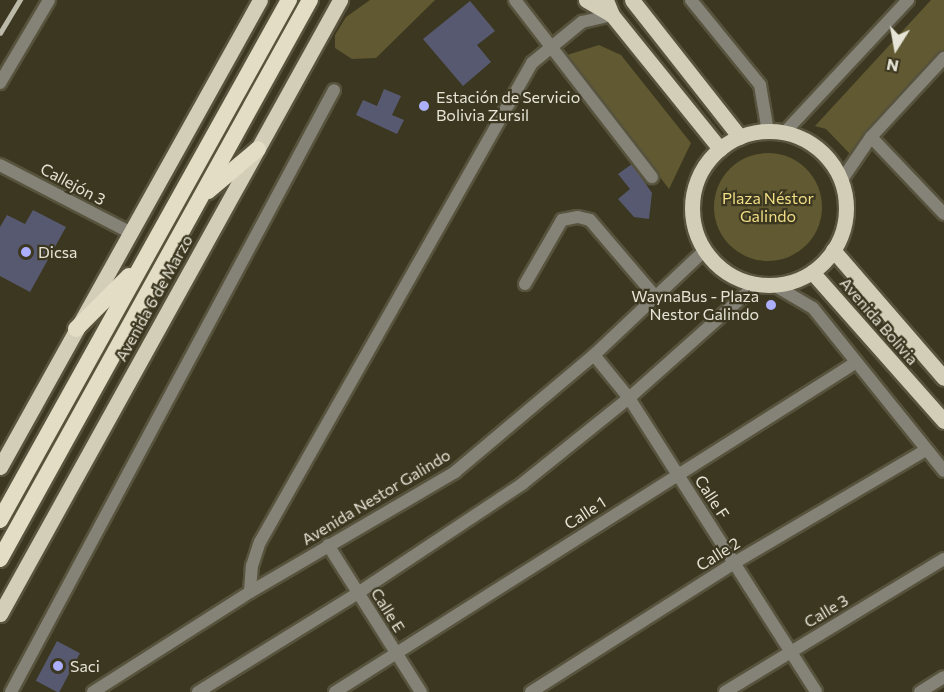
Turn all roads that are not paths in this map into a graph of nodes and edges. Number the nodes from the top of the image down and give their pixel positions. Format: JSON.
{"nodes":[{"id":1,"x":49,"y":0,"type":"edge"},
{"id":2,"x":260,"y":0,"type":"edge"},
{"id":3,"x":289,"y":0,"type":"edge"},
{"id":4,"x":310,"y":0,"type":"edge"},
{"id":5,"x":340,"y":0,"type":"edge"},
{"id":6,"x":351,"y":0,"type":"edge"},
{"id":7,"x":515,"y":0,"type":"edge"},
{"id":8,"x":586,"y":0,"type":"edge"},
{"id":9,"x":606,"y":0,"type":"edge"},
{"id":10,"x":632,"y":0,"type":"edge"},
{"id":11,"x":691,"y":0,"type":"edge"},
{"id":12,"x":908,"y":0,"type":"edge"},
{"id":13,"x":612,"y":15,"type":"junction"},
{"id":14,"x":324,"y":29,"type":"junction"},
{"id":15,"x":550,"y":46,"type":"junction"},
{"id":16,"x":943,"y":61,"type":"edge"},
{"id":17,"x":0,"y":83,"type":"edge"},
{"id":18,"x":334,"y":90,"type":"dead end"},
{"id":19,"x":768,"y":132,"type":"junction"},
{"id":20,"x":783,"y":133,"type":"junction"},
{"id":21,"x":740,"y":137,"type":"junction"},
{"id":22,"x":871,"y":137,"type":"junction"},
{"id":23,"x":258,"y":149,"type":"junction"},
{"id":24,"x":720,"y":149,"type":"junction"},
{"id":25,"x":0,"y":165,"type":"edge"},
{"id":26,"x":652,"y":177,"type":"dead end"},
{"id":27,"x":841,"y":181,"type":"junction"},
{"id":28,"x":200,"y":197,"type":"junction"},
{"id":29,"x":944,"y":214,"type":"edge"},
{"id":30,"x":130,"y":233,"type":"junction"},
{"id":31,"x":833,"y":250,"type":"junction"},
{"id":32,"x":704,"y":251,"type":"junction"},
{"id":33,"x":142,"y":263,"type":"junction"},
{"id":34,"x":812,"y":272,"type":"junction"},
{"id":35,"x":525,"y":284,"type":"dead end"},
{"id":36,"x":757,"y":284,"type":"junction"},
{"id":37,"x":774,"y":285,"type":"junction"},
{"id":38,"x":655,"y":296,"type":"junction"},
{"id":39,"x":76,"y":329,"type":"junction"},
{"id":40,"x":594,"y":355,"type":"junction"},
{"id":41,"x":855,"y":363,"type":"junction"},
{"id":42,"x":942,"y":369,"type":"edge"},
{"id":43,"x":629,"y":398,"type":"junction"},
{"id":44,"x":944,"y":421,"type":"edge"},
{"id":45,"x":926,"y":450,"type":"junction"},
{"id":46,"x":0,"y":467,"type":"edge"},
{"id":47,"x":944,"y":471,"type":"edge"},
{"id":48,"x":677,"y":473,"type":"junction"},
{"id":49,"x":0,"y":520,"type":"edge"},
{"id":50,"x":328,"y":545,"type":"junction"},
{"id":51,"x":0,"y":559,"type":"edge"},
{"id":52,"x":944,"y":559,"type":"edge"},
{"id":53,"x":734,"y":563,"type":"junction"},
{"id":54,"x":250,"y":592,"type":"junction"},
{"id":55,"x":358,"y":593,"type":"junction"},
{"id":56,"x":0,"y":614,"type":"edge"},
{"id":57,"x":790,"y":651,"type":"junction"},
{"id":58,"x":396,"y":653,"type":"junction"},
{"id":59,"x":944,"y":677,"type":"edge"},
{"id":60,"x":11,"y":692,"type":"edge"},
{"id":61,"x":93,"y":692,"type":"edge"},
{"id":62,"x":198,"y":692,"type":"edge"},
{"id":63,"x":335,"y":692,"type":"edge"},
{"id":64,"x":420,"y":692,"type":"edge"},
{"id":65,"x":531,"y":692,"type":"edge"},
{"id":66,"x":725,"y":692,"type":"edge"},
{"id":67,"x":816,"y":692,"type":"edge"},
{"id":68,"x":920,"y":692,"type":"edge"}],
"edges":[{"from":1,"to":17,"type":"street"},
{"from":2,"to":30,"type":"main road"},
{"from":3,"to":33,"type":"highway","name":"Avenida 6 de Marzo"},
{"from":4,"to":28,"type":"highway","name":"Avenida 6 de Marzo"},
{"from":5,"to":14,"type":"main road","name":"Avenida 6 de Marzo"},
{"from":6,"to":14,"type":"main road"},
{"from":7,"to":15,"type":"street"},
{"from":8,"to":13,"type":"main road"},
{"from":9,"to":13,"type":"main road"},
{"from":10,"to":21,"type":"main road"},
{"from":11,"to":19,"type":"street"},
{"from":12,"to":20,"type":"street"},
{"from":13,"to":15,"type":"street"},
{"from":13,"to":24,"type":"main road"},
{"from":14,"to":23,"type":"main road","name":"Avenida 6 de Marzo"},
{"from":15,"to":26,"type":"street"},
{"from":15,"to":54,"type":"street"},
{"from":16,"to":22,"type":"street"},
{"from":18,"to":60,"type":"street"},
{"from":19,"to":20,"type":"main road"},
{"from":19,"to":21,"type":"main road"},
{"from":20,"to":27,"type":"main road"},
{"from":21,"to":24,"type":"main road"},
{"from":22,"to":27,"type":"street"},
{"from":22,"to":29,"type":"street"},
{"from":23,"to":28,"type":"highway"},
{"from":23,"to":56,"type":"main road","name":"Avenida 6 de Marzo"},
{"from":24,"to":32,"type":"main road"},
{"from":25,"to":30,"type":"street","name":"Callejón 3"},
{"from":27,"to":31,"type":"main road"},
{"from":28,"to":51,"type":"highway","name":"Avenida 6 de Marzo"},
{"from":30,"to":39,"type":"main road"},
{"from":31,"to":34,"type":"main road"},
{"from":31,"to":42,"type":"main road","name":"Avenida Bolivia"},
{"from":32,"to":36,"type":"main road"},
{"from":32,"to":38,"type":"street","name":"Avenida Nestor Galindo"},
{"from":33,"to":39,"type":"highway"},
{"from":33,"to":49,"type":"highway","name":"Avenida 6 de Marzo"},
{"from":34,"to":37,"type":"main road"},
{"from":34,"to":44,"type":"main road","name":"Avenida Bolivia"},
{"from":35,"to":38,"type":"street"},
{"from":36,"to":37,"type":"main road"},
{"from":36,"to":43,"type":"street"},
{"from":37,"to":41,"type":"street"},
{"from":38,"to":40,"type":"street","name":"Avenida Nestor Galindo"},
{"from":39,"to":46,"type":"main road"},
{"from":40,"to":43,"type":"street","name":"Calle F"},
{"from":40,"to":50,"type":"street","name":"Avenida Nestor Galindo"},
{"from":41,"to":45,"type":"street"},
{"from":41,"to":48,"type":"street","name":"Calle 1"},
{"from":43,"to":48,"type":"street","name":"Calle F"},
{"from":43,"to":55,"type":"street"},
{"from":45,"to":47,"type":"street"},
{"from":45,"to":53,"type":"street","name":"Calle 2"},
{"from":48,"to":53,"type":"street","name":"Calle F"},
{"from":48,"to":58,"type":"street","name":"Calle 1"},
{"from":50,"to":54,"type":"street","name":"Avenida Nestor Galindo"},
{"from":50,"to":55,"type":"street","name":"Calle E"},
{"from":52,"to":57,"type":"street","name":"Calle 3"},
{"from":53,"to":57,"type":"street","name":"Calle F"},
{"from":53,"to":65,"type":"street","name":"Calle 2"},
{"from":54,"to":61,"type":"street","name":"Avenida Nestor Galindo"},
{"from":55,"to":58,"type":"street","name":"Calle E"},
{"from":55,"to":62,"type":"street"},
{"from":57,"to":66,"type":"street","name":"Calle 3"},
{"from":57,"to":67,"type":"street","name":"Calle F"},
{"from":58,"to":63,"type":"street","name":"Calle 1"},
{"from":58,"to":64,"type":"street","name":"Calle E"},
{"from":59,"to":68,"type":"street"}]}
